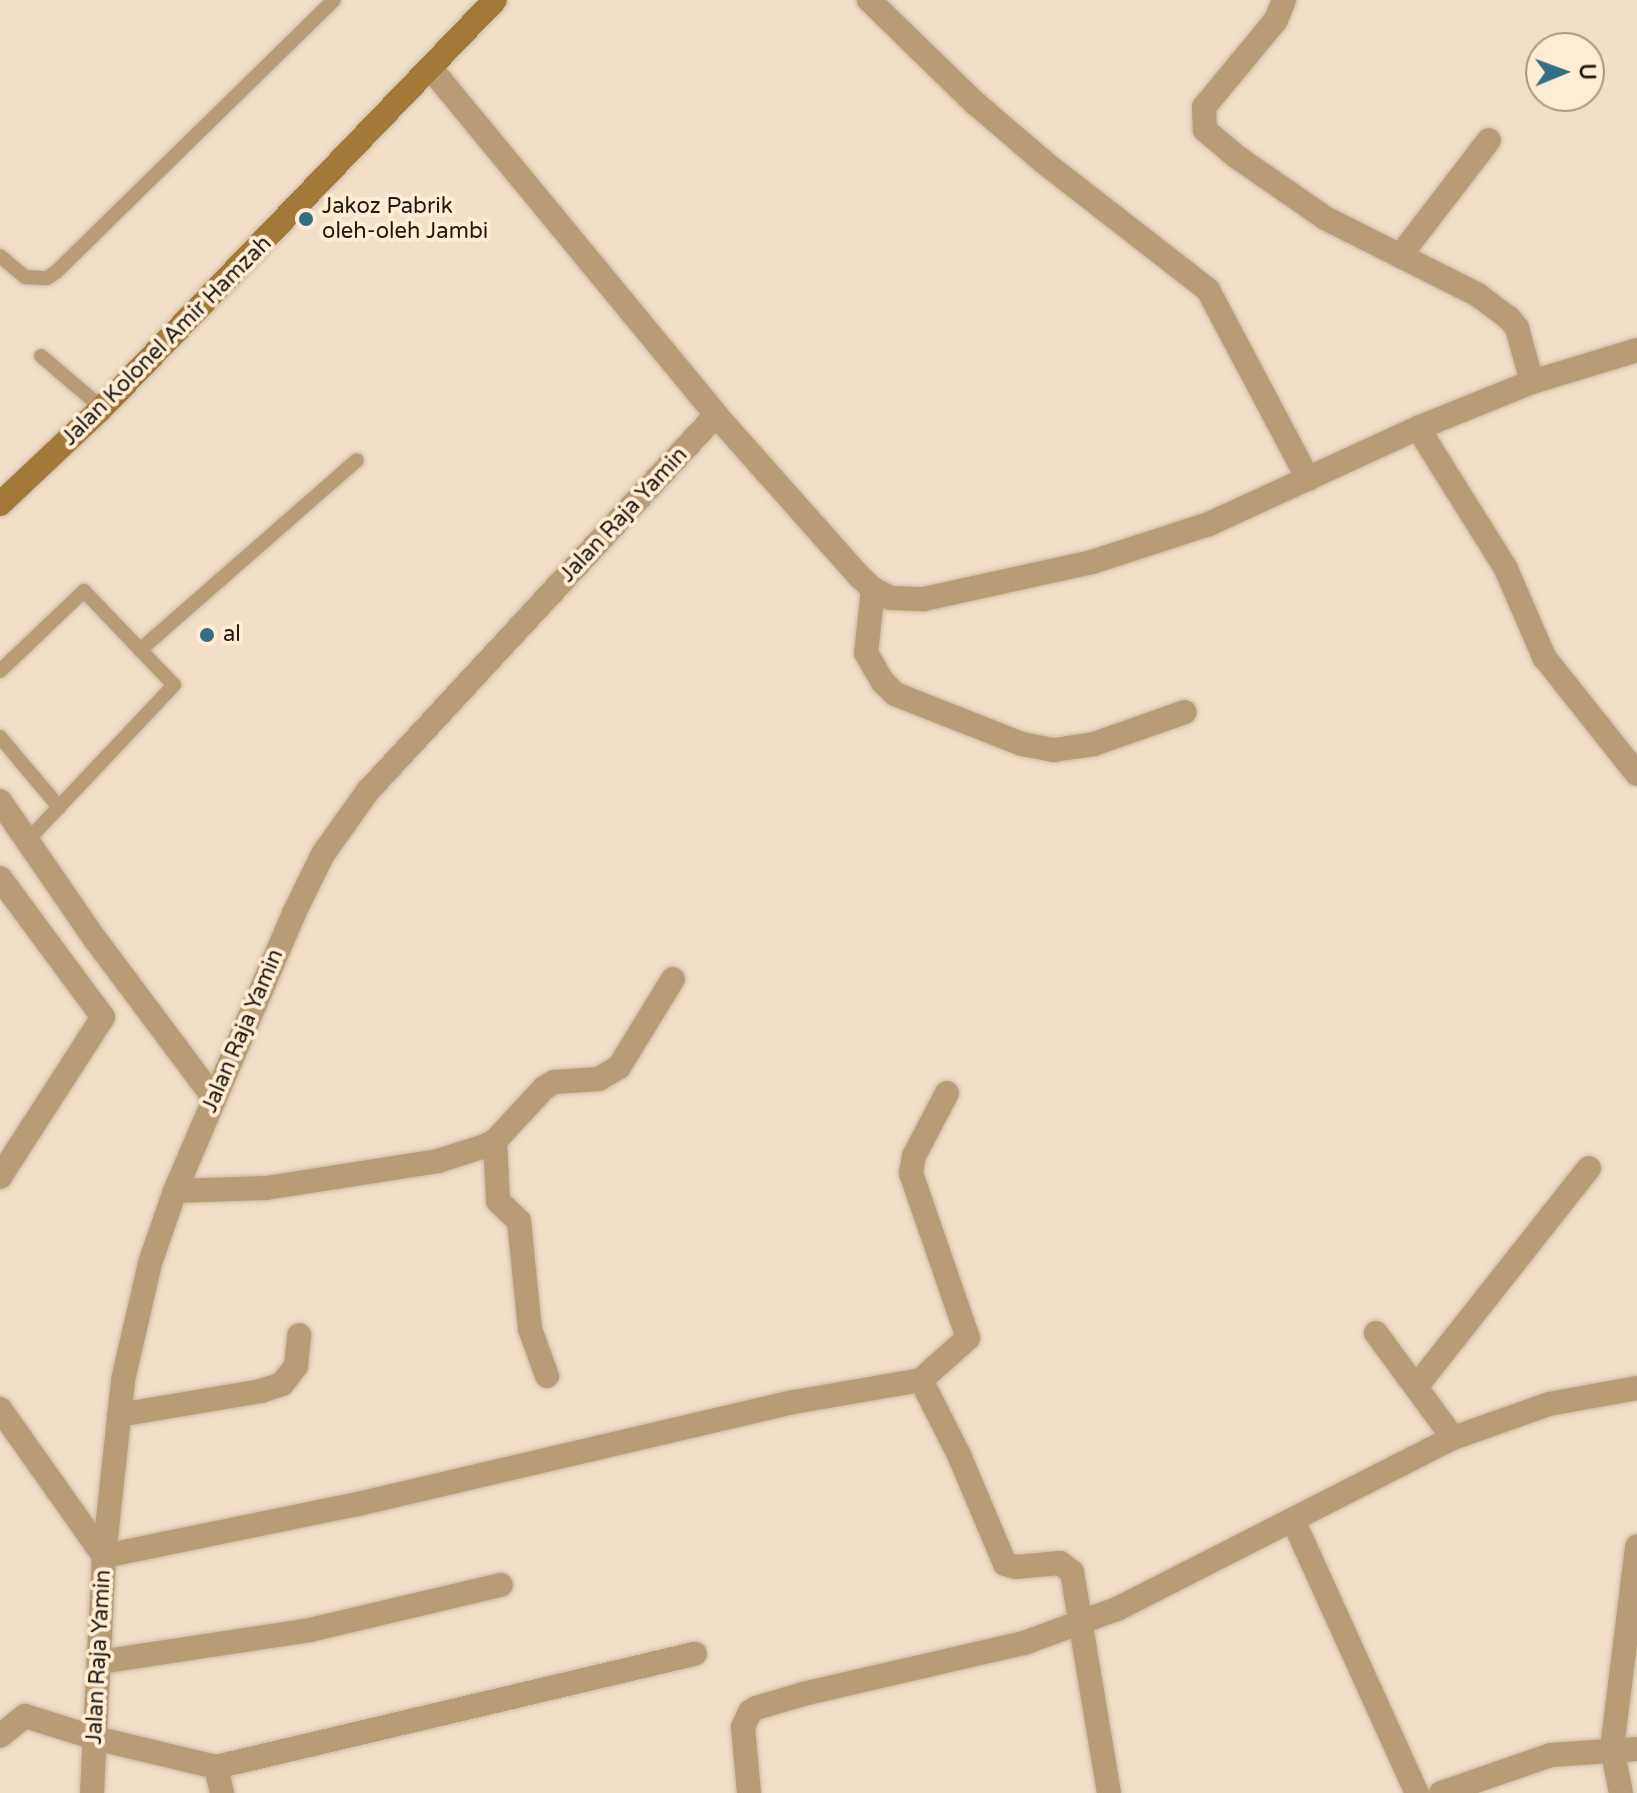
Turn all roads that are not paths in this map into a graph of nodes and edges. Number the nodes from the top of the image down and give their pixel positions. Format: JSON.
{"nodes":[{"id":1,"x":334,"y":0,"type":"edge"},
{"id":2,"x":495,"y":0,"type":"edge"},
{"id":3,"x":869,"y":0,"type":"edge"},
{"id":4,"x":1284,"y":0,"type":"edge"},
{"id":5,"x":432,"y":70,"type":"junction"},
{"id":6,"x":1489,"y":140,"type":"dead end"},
{"id":7,"x":0,"y":256,"type":"edge"},
{"id":8,"x":1400,"y":256,"type":"junction"},
{"id":9,"x":1637,"y":350,"type":"edge"},
{"id":10,"x":41,"y":356,"type":"dead end"},
{"id":11,"x":1532,"y":382,"type":"junction"},
{"id":12,"x":102,"y":408,"type":"junction"},
{"id":13,"x":716,"y":415,"type":"junction"},
{"id":14,"x":1418,"y":428,"type":"junction"},
{"id":15,"x":357,"y":460,"type":"dead end"},
{"id":16,"x":1308,"y":479,"type":"junction"},
{"id":17,"x":0,"y":504,"type":"edge"},
{"id":18,"x":873,"y":589,"type":"junction"},
{"id":19,"x":140,"y":650,"type":"junction"},
{"id":20,"x":0,"y":671,"type":"edge"},
{"id":21,"x":1185,"y":712,"type":"dead end"},
{"id":22,"x":0,"y":737,"type":"edge"},
{"id":23,"x":1637,"y":774,"type":"edge"},
{"id":24,"x":0,"y":801,"type":"edge"},
{"id":25,"x":59,"y":807,"type":"junction"},
{"id":26,"x":29,"y":839,"type":"junction"},
{"id":27,"x":0,"y":878,"type":"edge"},
{"id":28,"x":673,"y":979,"type":"dead end"},
{"id":29,"x":947,"y":1093,"type":"dead end"},
{"id":30,"x":214,"y":1098,"type":"junction"},
{"id":31,"x":495,"y":1141,"type":"junction"},
{"id":32,"x":1589,"y":1168,"type":"dead end"},
{"id":33,"x":0,"y":1177,"type":"edge"},
{"id":34,"x":175,"y":1191,"type":"junction"},
{"id":35,"x":1376,"y":1333,"type":"dead end"},
{"id":36,"x":299,"y":1335,"type":"dead end"},
{"id":37,"x":547,"y":1376,"type":"dead end"},
{"id":38,"x":921,"y":1380,"type":"junction"},
{"id":39,"x":1416,"y":1387,"type":"junction"},
{"id":40,"x":1637,"y":1388,"type":"edge"},
{"id":41,"x":0,"y":1409,"type":"edge"},
{"id":42,"x":119,"y":1415,"type":"junction"},
{"id":43,"x":1453,"y":1438,"type":"junction"},
{"id":44,"x":1293,"y":1520,"type":"junction"},
{"id":45,"x":1637,"y":1547,"type":"edge"},
{"id":46,"x":104,"y":1556,"type":"junction"},
{"id":47,"x":501,"y":1585,"type":"dead end"},
{"id":48,"x":1083,"y":1621,"type":"junction"},
{"id":49,"x":695,"y":1654,"type":"dead end"},
{"id":50,"x":99,"y":1662,"type":"junction"},
{"id":51,"x":0,"y":1736,"type":"edge"},
{"id":52,"x":95,"y":1738,"type":"junction"},
{"id":53,"x":1612,"y":1748,"type":"junction"},
{"id":54,"x":1637,"y":1749,"type":"edge"},
{"id":55,"x":216,"y":1767,"type":"junction"},
{"id":56,"x":92,"y":1793,"type":"edge"},
{"id":57,"x":222,"y":1793,"type":"edge"},
{"id":58,"x":749,"y":1793,"type":"edge"},
{"id":59,"x":1109,"y":1793,"type":"edge"},
{"id":60,"x":1417,"y":1793,"type":"edge"},
{"id":61,"x":1441,"y":1793,"type":"edge"},
{"id":62,"x":1621,"y":1793,"type":"edge"}],
"edges":[{"from":1,"to":7,"type":"lane"},
{"from":2,"to":5,"type":"street","name":"Jalan Kolonel Amir Hamzah"},
{"from":3,"to":16,"type":"street"},
{"from":4,"to":8,"type":"street"},
{"from":5,"to":12,"type":"street","name":"Jalan Kolonel Amir Hamzah"},
{"from":5,"to":13,"type":"street"},
{"from":6,"to":8,"type":"street"},
{"from":8,"to":11,"type":"street"},
{"from":9,"to":11,"type":"street"},
{"from":10,"to":12,"type":"lane"},
{"from":11,"to":14,"type":"street"},
{"from":12,"to":17,"type":"street","name":"Jalan Kolonel Amir Hamzah"},
{"from":13,"to":18,"type":"street"},
{"from":13,"to":30,"type":"street","name":"Jalan Raja Yamin"},
{"from":14,"to":16,"type":"street"},
{"from":14,"to":23,"type":"street"},
{"from":15,"to":19,"type":"lane"},
{"from":16,"to":18,"type":"street"},
{"from":18,"to":21,"type":"street"},
{"from":19,"to":20,"type":"lane"},
{"from":19,"to":25,"type":"lane"},
{"from":22,"to":25,"type":"lane"},
{"from":24,"to":26,"type":"street"},
{"from":25,"to":26,"type":"lane"},
{"from":26,"to":30,"type":"street"},
{"from":27,"to":33,"type":"street"},
{"from":28,"to":31,"type":"street"},
{"from":29,"to":38,"type":"street"},
{"from":30,"to":34,"type":"street","name":"Jalan Raja Yamin"},
{"from":31,"to":34,"type":"street"},
{"from":31,"to":37,"type":"street"},
{"from":32,"to":39,"type":"street"},
{"from":34,"to":42,"type":"street","name":"Jalan Raja Yamin"},
{"from":35,"to":39,"type":"street"},
{"from":36,"to":42,"type":"street"},
{"from":38,"to":46,"type":"street"},
{"from":38,"to":48,"type":"street"},
{"from":39,"to":43,"type":"street"},
{"from":40,"to":43,"type":"street"},
{"from":41,"to":46,"type":"street"},
{"from":42,"to":46,"type":"street","name":"Jalan Raja Yamin"},
{"from":43,"to":44,"type":"street"},
{"from":44,"to":48,"type":"street"},
{"from":44,"to":60,"type":"street"},
{"from":45,"to":53,"type":"street"},
{"from":46,"to":50,"type":"street","name":"Jalan Raja Yamin"},
{"from":47,"to":50,"type":"street"},
{"from":48,"to":58,"type":"street"},
{"from":48,"to":59,"type":"street"},
{"from":49,"to":55,"type":"street"},
{"from":50,"to":52,"type":"street","name":"Jalan Raja Yamin"},
{"from":51,"to":52,"type":"street"},
{"from":52,"to":55,"type":"street"},
{"from":52,"to":56,"type":"street","name":"Jalan Raja Yamin"},
{"from":53,"to":54,"type":"street"},
{"from":53,"to":61,"type":"street"},
{"from":53,"to":62,"type":"street"},
{"from":55,"to":57,"type":"street"}]}
